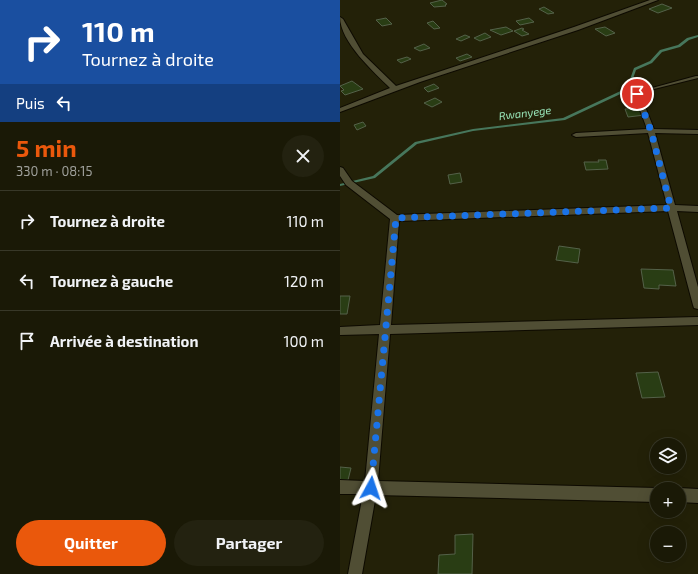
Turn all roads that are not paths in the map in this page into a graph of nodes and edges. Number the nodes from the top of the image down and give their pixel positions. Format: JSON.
{"nodes":[{"id":1,"x":655,"y":0,"type":"edge"},
{"id":2,"x":340,"y":19,"type":"edge"},
{"id":3,"x":698,"y":77,"type":"edge"},
{"id":4,"x":394,"y":88,"type":"junction"},
{"id":5,"x":654,"y":88,"type":"dead end"},
{"id":6,"x":637,"y":94,"type":"dead end"},
{"id":7,"x":340,"y":110,"type":"edge"},
{"id":8,"x":651,"y":131,"type":"junction"},
{"id":9,"x":698,"y":132,"type":"edge"},
{"id":10,"x":576,"y":135,"type":"dead end"},
{"id":11,"x":340,"y":170,"type":"edge"},
{"id":12,"x":671,"y":208,"type":"junction"},
{"id":13,"x":698,"y":209,"type":"edge"},
{"id":14,"x":396,"y":218,"type":"junction"},
{"id":15,"x":698,"y":305,"type":"edge"},
{"id":16,"x":698,"y":321,"type":"edge"},
{"id":17,"x":385,"y":330,"type":"junction"},
{"id":18,"x":340,"y":331,"type":"edge"},
{"id":19,"x":340,"y":487,"type":"edge"},
{"id":20,"x":371,"y":488,"type":"junction"},
{"id":21,"x":650,"y":495,"type":"edge"},
{"id":22,"x":686,"y":496,"type":"edge"},
{"id":23,"x":698,"y":496,"type":"edge"},
{"id":24,"x":355,"y":574,"type":"edge"}],
"edges":[{"from":1,"to":4,"type":"street"},
{"from":2,"to":4,"type":"street"},
{"from":3,"to":5,"type":"lane"},
{"from":4,"to":7,"type":"street"},
{"from":6,"to":8,"type":"street"},
{"from":8,"to":9,"type":"street"},
{"from":8,"to":10,"type":"street"},
{"from":8,"to":12,"type":"street"},
{"from":11,"to":14,"type":"street"},
{"from":12,"to":13,"type":"street"},
{"from":12,"to":14,"type":"street"},
{"from":12,"to":15,"type":"street"},
{"from":14,"to":17,"type":"street"},
{"from":16,"to":17,"type":"street"},
{"from":17,"to":18,"type":"street"},
{"from":17,"to":20,"type":"street"},
{"from":19,"to":20,"type":"street"},
{"from":20,"to":21,"type":"street"},
{"from":20,"to":24,"type":"street"},
{"from":22,"to":23,"type":"street"}]}
